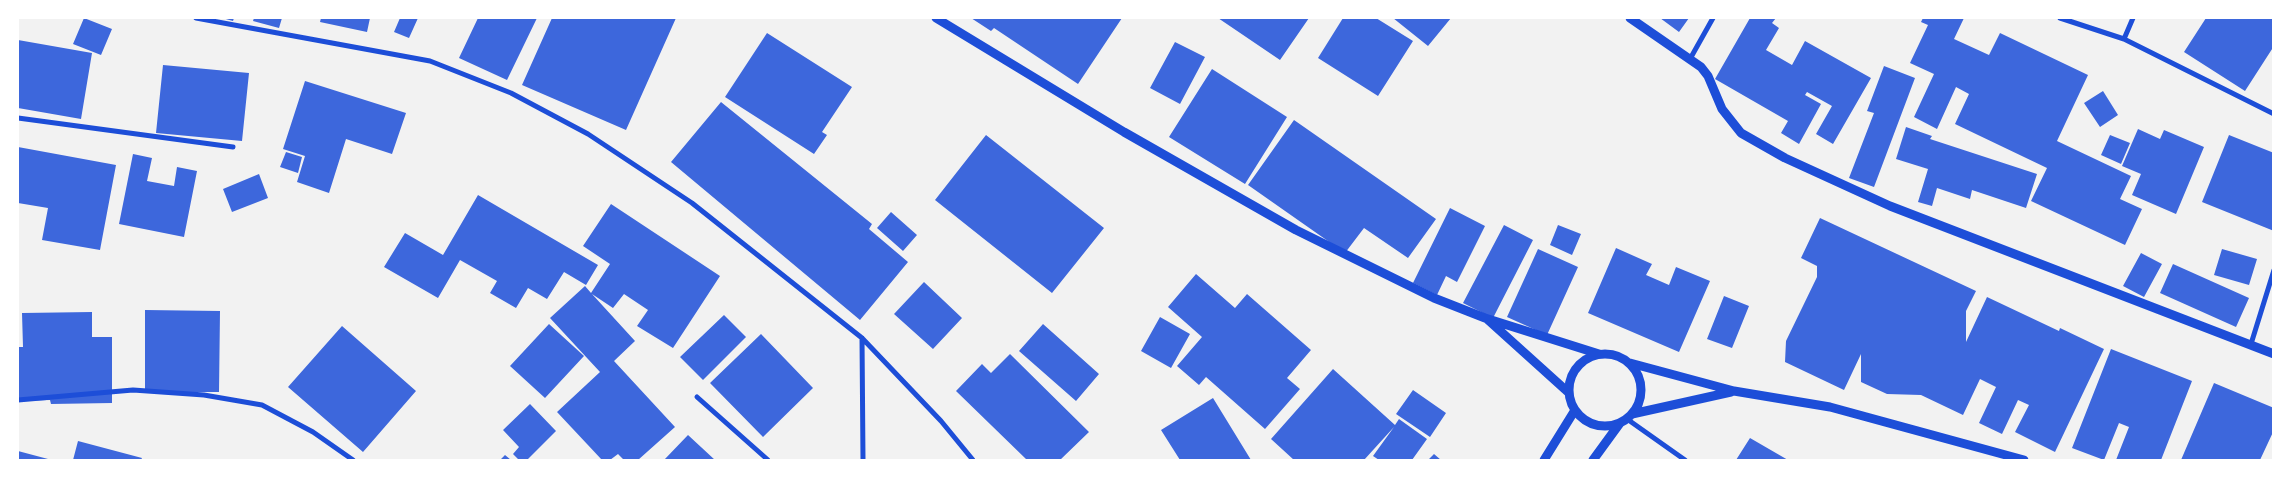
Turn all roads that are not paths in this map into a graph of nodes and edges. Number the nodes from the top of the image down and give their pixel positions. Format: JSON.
{"nodes":[{"id":1,"x":196,"y":18,"type":"edge"},
{"id":2,"x":936,"y":18,"type":"edge"},
{"id":3,"x":1630,"y":18,"type":"edge"},
{"id":4,"x":1713,"y":18,"type":"edge"},
{"id":5,"x":2060,"y":18,"type":"edge"},
{"id":6,"x":2133,"y":18,"type":"edge"},
{"id":7,"x":2124,"y":39,"type":"junction"},
{"id":8,"x":1690,"y":59,"type":"junction"},
{"id":9,"x":2274,"y":114,"type":"edge"},
{"id":10,"x":18,"y":118,"type":"edge"},
{"id":11,"x":233,"y":147,"type":"dead end"},
{"id":12,"x":2274,"y":270,"type":"edge"},
{"id":13,"x":1485,"y":318,"type":"junction"},
{"id":14,"x":862,"y":338,"type":"junction"},
{"id":15,"x":2251,"y":344,"type":"junction"},
{"id":16,"x":1599,"y":354,"type":"junction"},
{"id":17,"x":2274,"y":354,"type":"edge"},
{"id":18,"x":1630,"y":363,"type":"junction"},
{"id":19,"x":1734,"y":391,"type":"junction"},
{"id":20,"x":1569,"y":393,"type":"junction"},
{"id":21,"x":697,"y":396,"type":"dead end"},
{"id":22,"x":18,"y":400,"type":"edge"},
{"id":23,"x":1575,"y":410,"type":"junction"},
{"id":24,"x":1626,"y":418,"type":"junction"},
{"id":25,"x":353,"y":460,"type":"edge"},
{"id":26,"x":768,"y":460,"type":"edge"},
{"id":27,"x":863,"y":460,"type":"edge"},
{"id":28,"x":973,"y":460,"type":"edge"},
{"id":29,"x":1544,"y":460,"type":"edge"},
{"id":30,"x":1593,"y":460,"type":"edge"},
{"id":31,"x":1685,"y":460,"type":"edge"},
{"id":32,"x":2024,"y":460,"type":"edge"}],
"edges":[{"from":1,"to":14,"type":"street"},
{"from":2,"to":13,"type":"street"},
{"from":3,"to":8,"type":"street"},
{"from":4,"to":8,"type":"street"},
{"from":5,"to":7,"type":"street"},
{"from":6,"to":7,"type":"street"},
{"from":7,"to":9,"type":"street"},
{"from":8,"to":15,"type":"street"},
{"from":10,"to":11,"type":"street"},
{"from":12,"to":15,"type":"street"},
{"from":13,"to":16,"type":"street"},
{"from":13,"to":20,"type":"street"},
{"from":14,"to":27,"type":"street"},
{"from":14,"to":28,"type":"street"},
{"from":15,"to":17,"type":"street"},
{"from":16,"to":18,"type":"street"},
{"from":16,"to":20,"type":"street"},
{"from":18,"to":19,"type":"street"},
{"from":18,"to":24,"type":"street"},
{"from":19,"to":24,"type":"street"},
{"from":19,"to":32,"type":"street"},
{"from":20,"to":23,"type":"street"},
{"from":21,"to":26,"type":"street"},
{"from":22,"to":25,"type":"street"},
{"from":23,"to":24,"type":"street"},
{"from":23,"to":29,"type":"street"},
{"from":24,"to":30,"type":"street"},
{"from":24,"to":31,"type":"street"}]}
